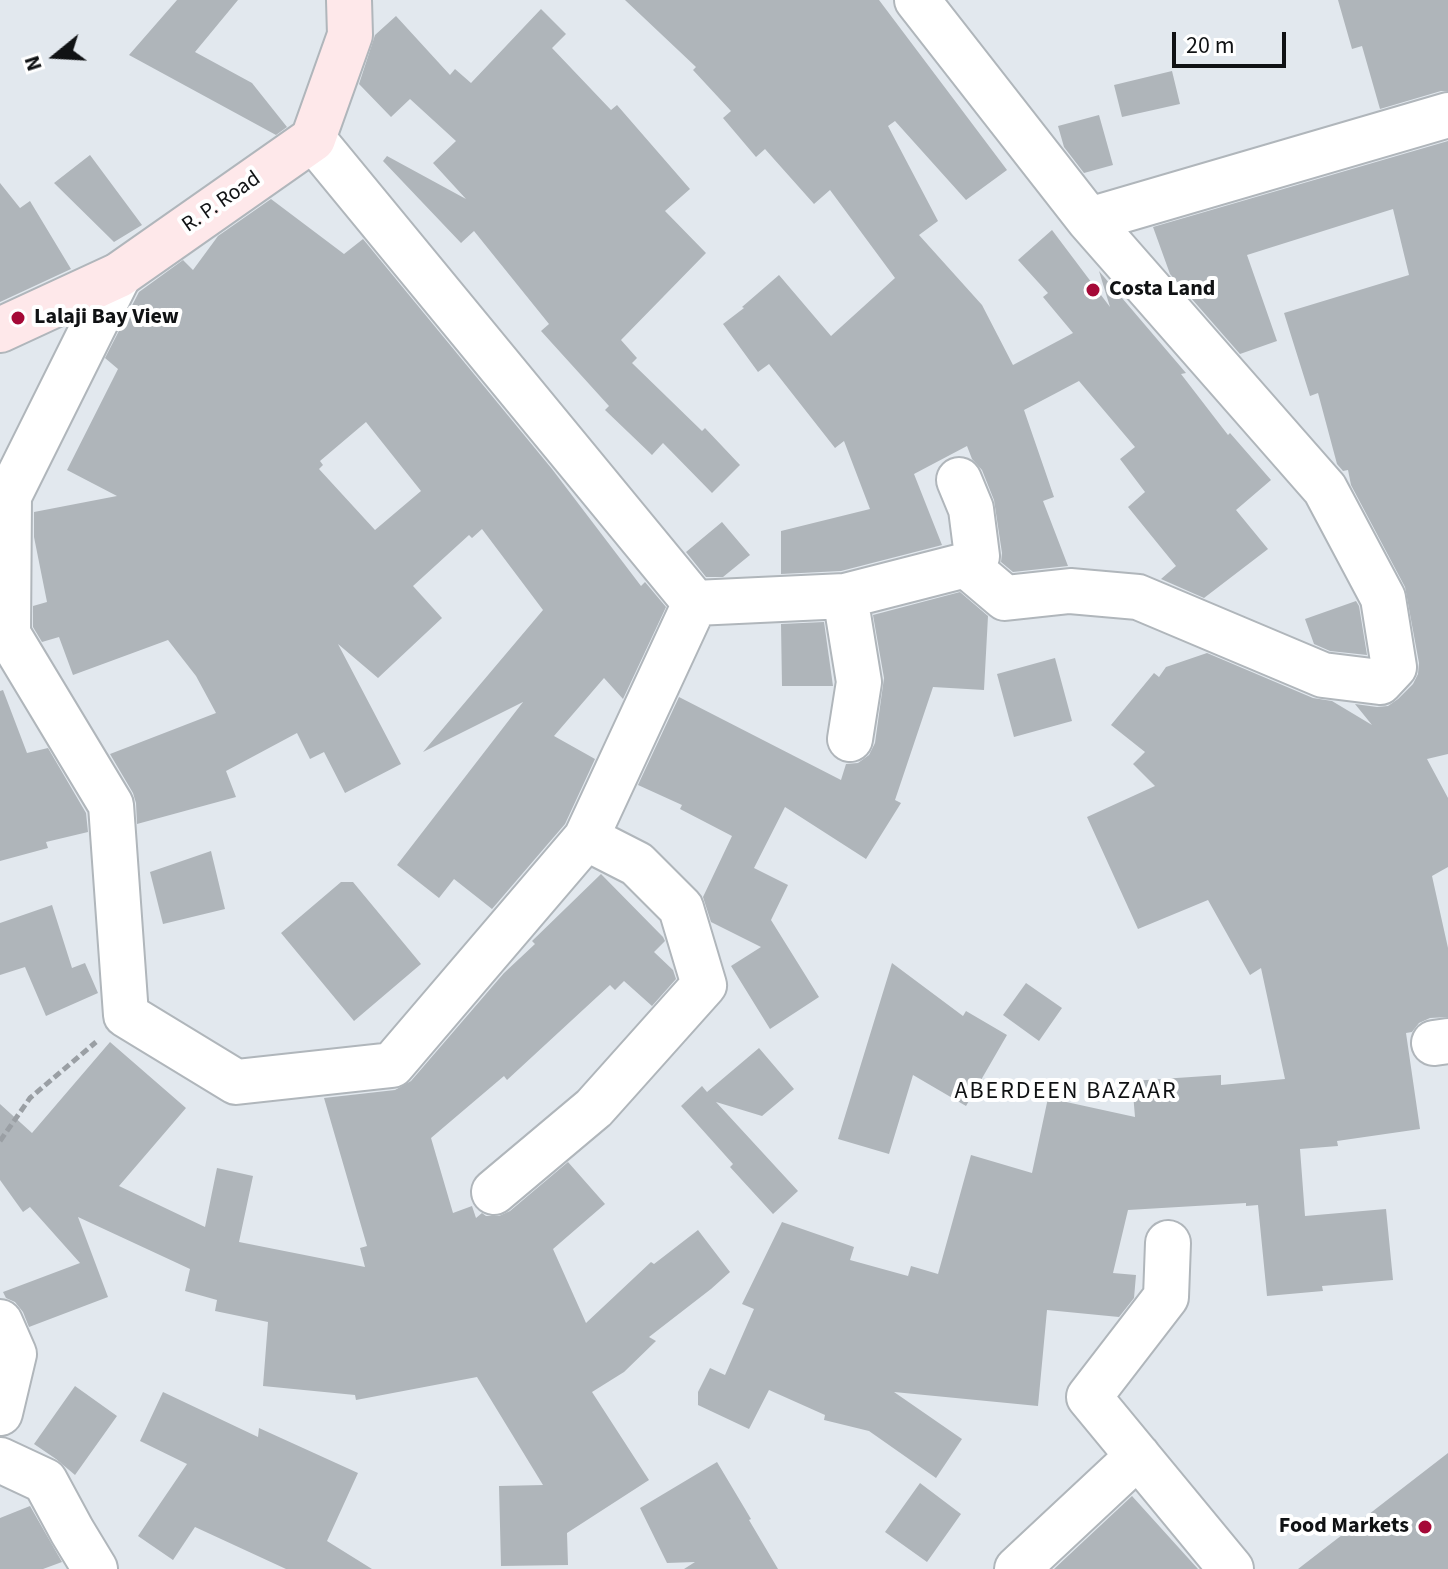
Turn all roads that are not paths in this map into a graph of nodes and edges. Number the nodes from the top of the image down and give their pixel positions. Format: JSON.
{"nodes":[{"id":1,"x":349,"y":0,"type":"edge"},
{"id":2,"x":917,"y":0,"type":"edge"},
{"id":3,"x":1448,"y":115,"type":"edge"},
{"id":4,"x":313,"y":139,"type":"junction"},
{"id":5,"x":1089,"y":220,"type":"junction"},
{"id":6,"x":119,"y":275,"type":"junction"},
{"id":7,"x":0,"y":330,"type":"edge"},
{"id":8,"x":959,"y":480,"type":"dead end"},
{"id":9,"x":966,"y":565,"type":"junction"},
{"id":10,"x":845,"y":596,"type":"junction"},
{"id":11,"x":695,"y":603,"type":"junction"},
{"id":12,"x":850,"y":739,"type":"dead end"},
{"id":13,"x":586,"y":838,"type":"junction"},
{"id":14,"x":494,"y":1192,"type":"dead end"},
{"id":15,"x":1168,"y":1243,"type":"dead end"},
{"id":16,"x":0,"y":1322,"type":"edge"},
{"id":17,"x":0,"y":1413,"type":"edge"},
{"id":18,"x":1138,"y":1456,"type":"junction"},
{"id":19,"x":0,"y":1460,"type":"edge"},
{"id":20,"x":95,"y":1569,"type":"edge"},
{"id":21,"x":1017,"y":1569,"type":"edge"},
{"id":22,"x":1231,"y":1569,"type":"edge"}],
"edges":[{"from":1,"to":4,"type":"street"},
{"from":2,"to":5,"type":"street"},
{"from":3,"to":5,"type":"street"},
{"from":4,"to":6,"type":"street","name":"R. P. Road"},
{"from":4,"to":11,"type":"street"},
{"from":5,"to":9,"type":"street"},
{"from":6,"to":7,"type":"street","name":"R. P. Road"},
{"from":6,"to":13,"type":"street"},
{"from":8,"to":9,"type":"street"},
{"from":9,"to":10,"type":"street"},
{"from":10,"to":11,"type":"street"},
{"from":10,"to":12,"type":"street"},
{"from":11,"to":13,"type":"street"},
{"from":13,"to":14,"type":"street"},
{"from":15,"to":18,"type":"street"},
{"from":16,"to":17,"type":"street"},
{"from":18,"to":21,"type":"street"},
{"from":18,"to":22,"type":"street"},
{"from":19,"to":20,"type":"street"}]}
